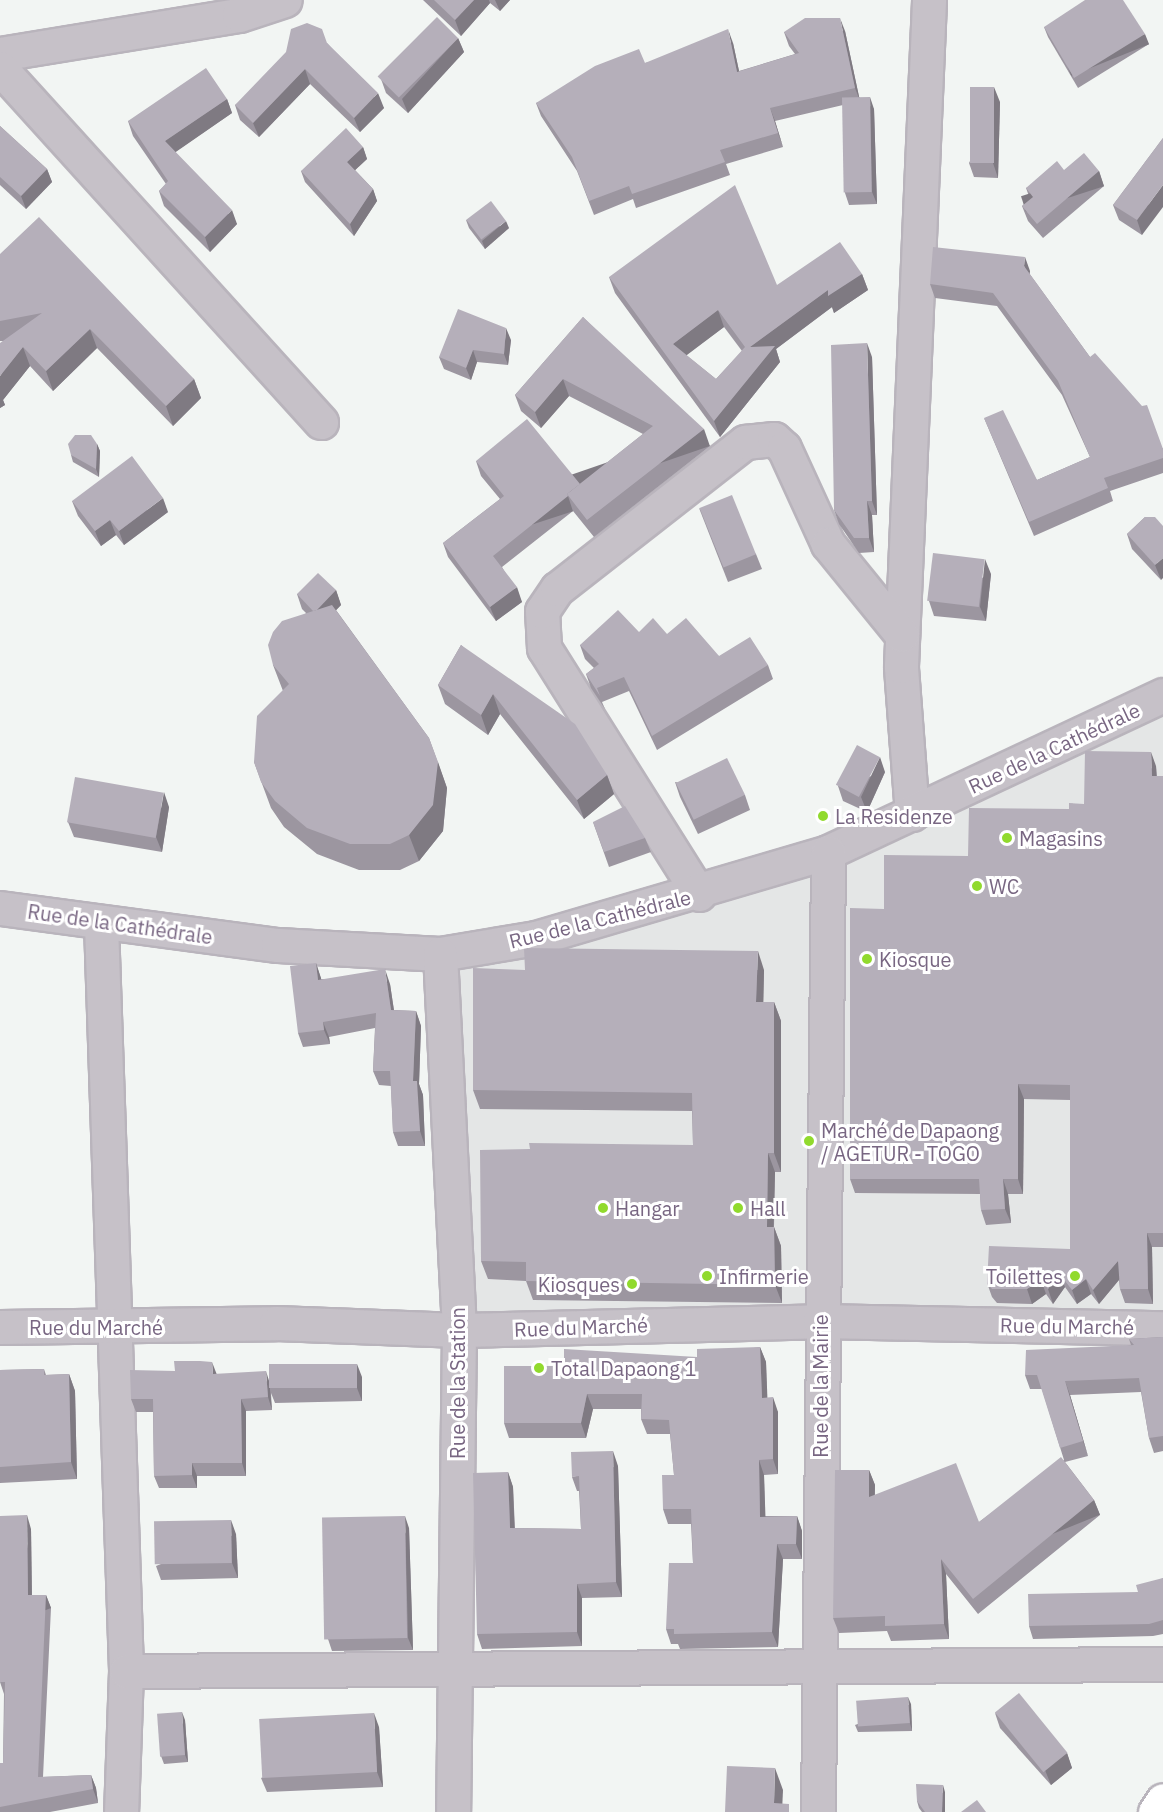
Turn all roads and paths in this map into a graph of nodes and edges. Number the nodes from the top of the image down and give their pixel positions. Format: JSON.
{"nodes":[{"id":1,"x":285,"y":0,"type":"edge"},
{"id":2,"x":929,"y":0,"type":"edge"},
{"id":3,"x":0,"y":54,"type":"edge"},
{"id":4,"x":0,"y":68,"type":"edge"},
{"id":5,"x":321,"y":422,"type":"dead end"},
{"id":6,"x":902,"y":635,"type":"junction"},
{"id":7,"x":1163,"y":695,"type":"edge"},
{"id":8,"x":912,"y":814,"type":"junction"},
{"id":9,"x":828,"y":852,"type":"junction"},
{"id":10,"x":699,"y":894,"type":"junction"},
{"id":11,"x":0,"y":908,"type":"edge"},
{"id":12,"x":101,"y":924,"type":"junction"},
{"id":13,"x":440,"y":954,"type":"junction"},
{"id":14,"x":820,"y":1321,"type":"junction"},
{"id":15,"x":0,"y":1327,"type":"edge"},
{"id":16,"x":1163,"y":1328,"type":"edge"},
{"id":17,"x":111,"y":1329,"type":"junction"},
{"id":18,"x":459,"y":1330,"type":"junction"},
{"id":19,"x":1163,"y":1664,"type":"edge"},
{"id":20,"x":820,"y":1669,"type":"junction"},
{"id":21,"x":455,"y":1670,"type":"junction"},
{"id":22,"x":126,"y":1671,"type":"junction"},
{"id":23,"x":1163,"y":1800,"type":"edge"},
{"id":24,"x":122,"y":1812,"type":"edge"},
{"id":25,"x":453,"y":1812,"type":"edge"},
{"id":26,"x":818,"y":1812,"type":"edge"},
{"id":27,"x":1155,"y":1812,"type":"edge"}],
"edges":[{"from":1,"to":3,"type":"street"},
{"from":2,"to":6,"type":"street"},
{"from":4,"to":5,"type":"street"},
{"from":6,"to":8,"type":"street"},
{"from":6,"to":10,"type":"street"},
{"from":7,"to":8,"type":"street","name":"Rue de la Cathédrale"},
{"from":8,"to":9,"type":"street","name":"Rue de la Cathédrale"},
{"from":9,"to":10,"type":"street","name":"Rue de la Cathédrale"},
{"from":9,"to":14,"type":"street","name":"Rue de la Mairie"},
{"from":10,"to":13,"type":"street","name":"Rue de la Cathédrale"},
{"from":11,"to":12,"type":"street","name":"Rue de la Cathédrale"},
{"from":12,"to":13,"type":"street","name":"Rue de la Cathédrale"},
{"from":12,"to":17,"type":"street"},
{"from":13,"to":18,"type":"street","name":"Rue de la Station"},
{"from":14,"to":16,"type":"street","name":"Rue du Marché"},
{"from":14,"to":18,"type":"street","name":"Rue du Marché"},
{"from":14,"to":20,"type":"street","name":"Rue de la Mairie"},
{"from":15,"to":17,"type":"street","name":"Rue du Marché"},
{"from":17,"to":18,"type":"street","name":"Rue du Marché"},
{"from":17,"to":22,"type":"street"},
{"from":18,"to":21,"type":"street","name":"Rue de la Station"},
{"from":19,"to":20,"type":"street"},
{"from":20,"to":21,"type":"street"},
{"from":20,"to":26,"type":"street","name":"Rue de la Mairie"},
{"from":21,"to":22,"type":"street"},
{"from":21,"to":25,"type":"street","name":"Rue de la Station"},
{"from":22,"to":24,"type":"street"},
{"from":23,"to":27,"type":"main road"}]}
